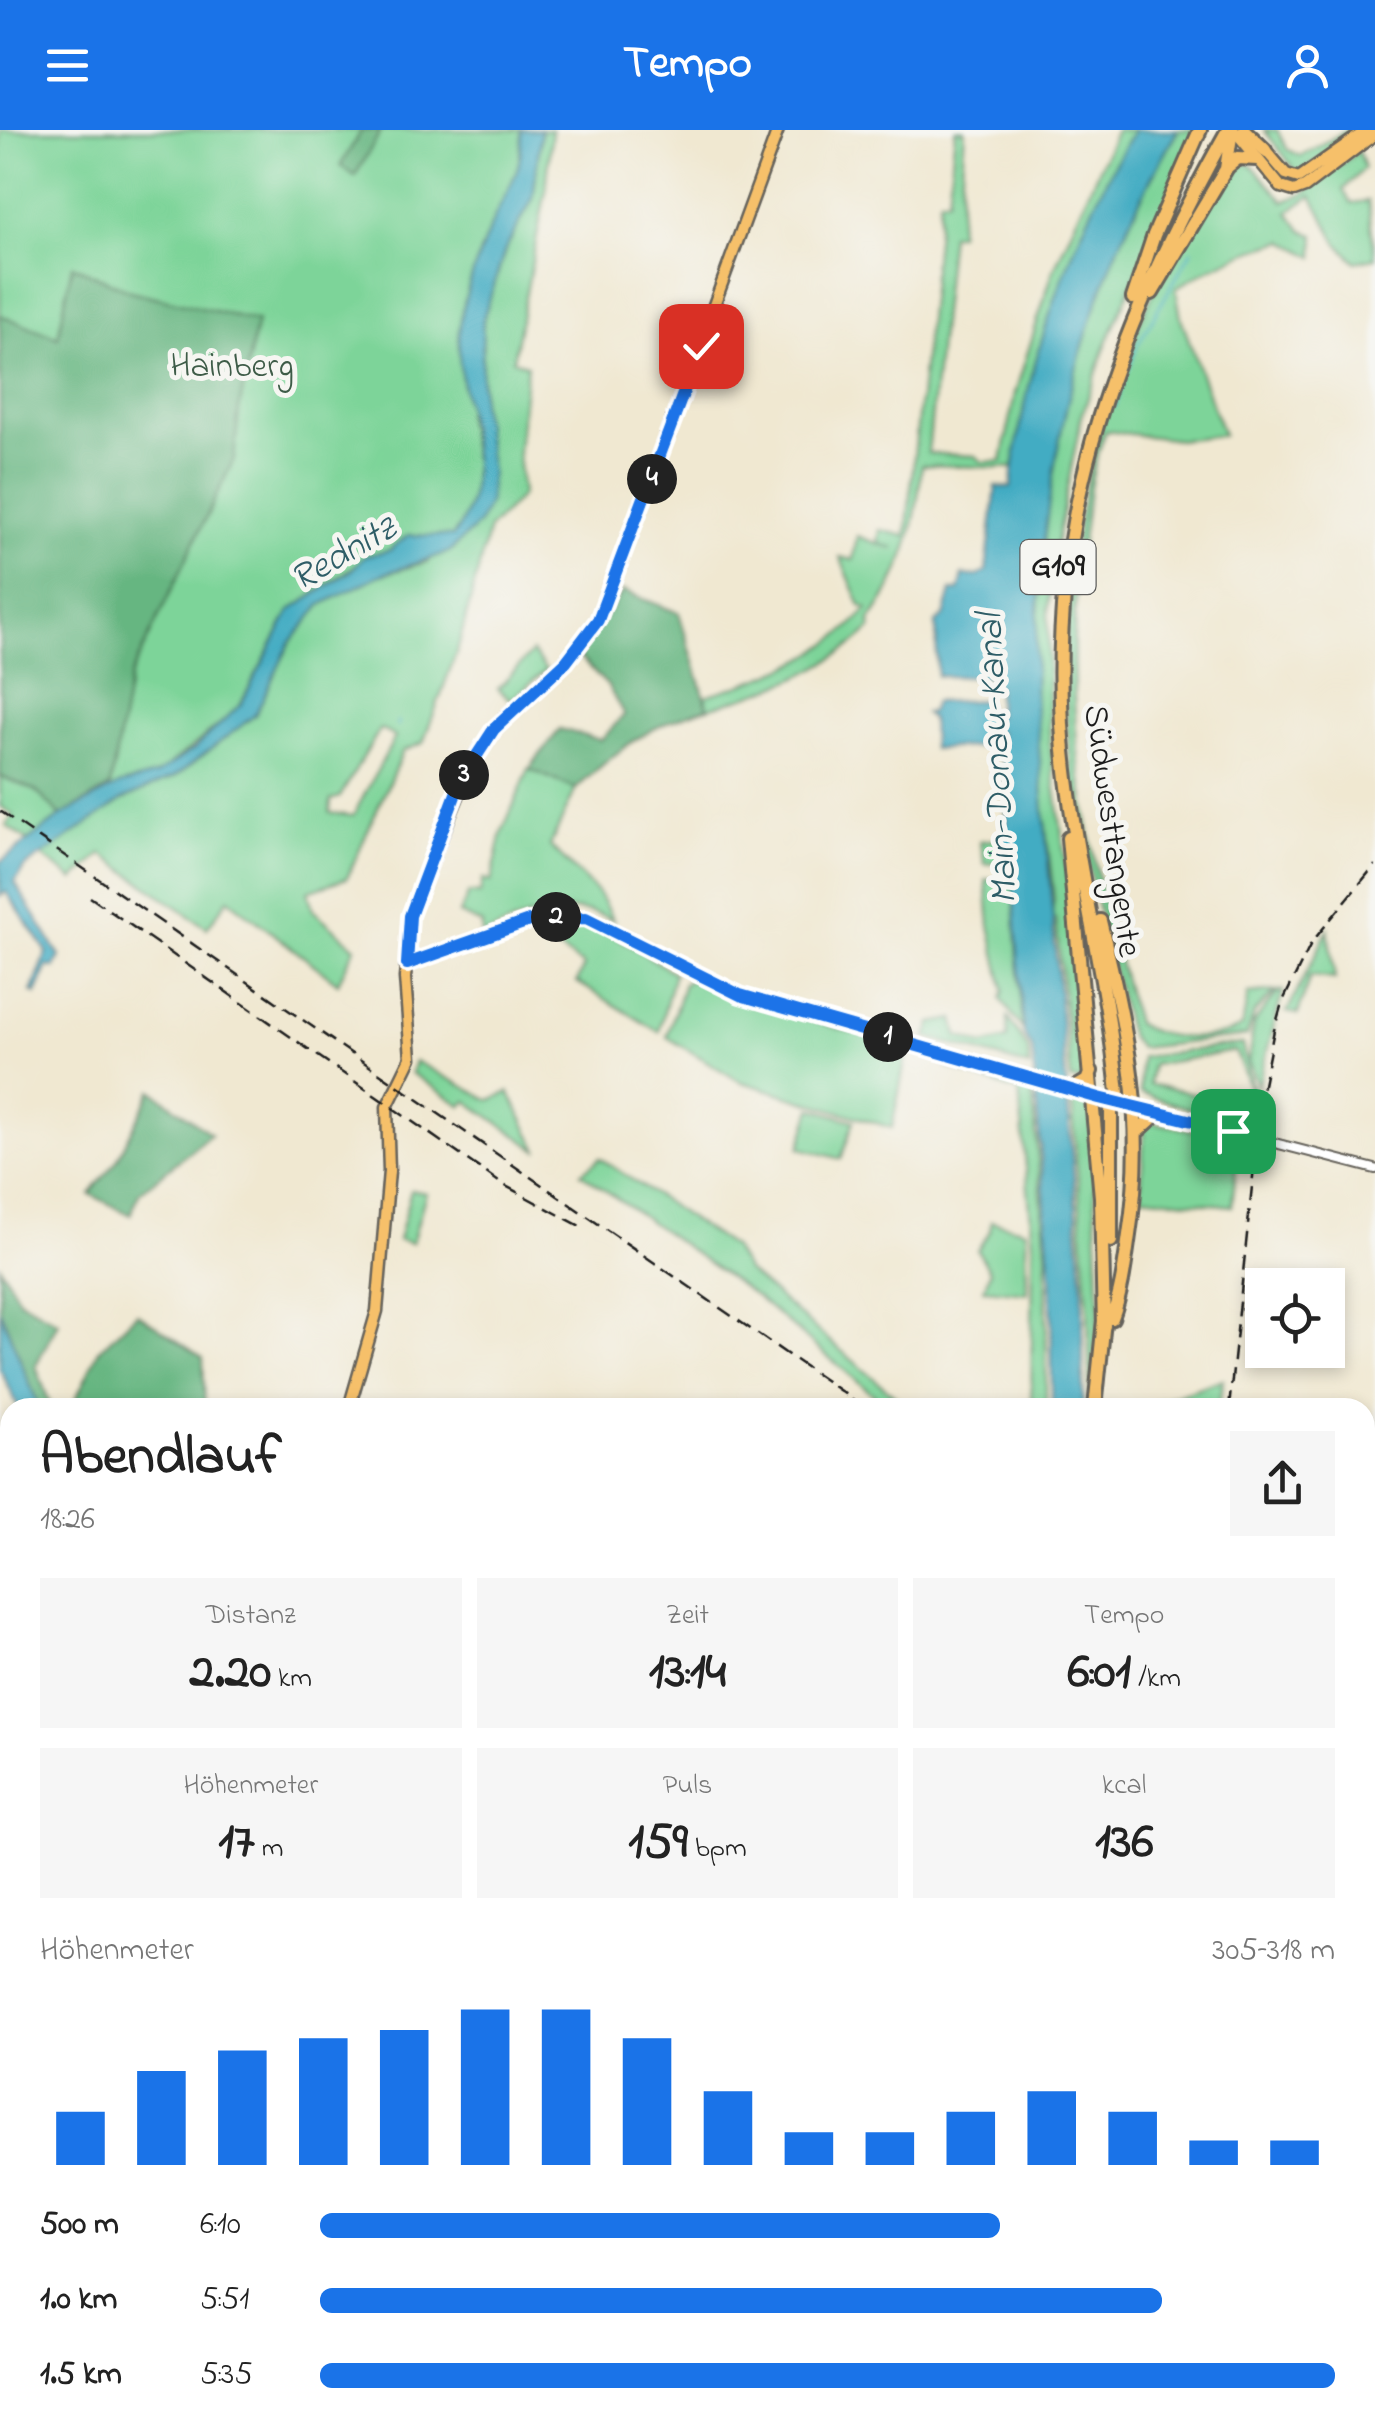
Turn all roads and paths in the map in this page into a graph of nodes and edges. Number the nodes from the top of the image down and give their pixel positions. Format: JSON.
{"nodes":[{"id":1,"x":778,"y":130,"type":"edge"},
{"id":2,"x":1200,"y":131,"type":"edge"},
{"id":3,"x":1237,"y":131,"type":"edge"},
{"id":4,"x":1372,"y":133,"type":"edge"},
{"id":5,"x":1261,"y":154,"type":"junction"},
{"id":6,"x":1226,"y":169,"type":"junction"},
{"id":7,"x":1133,"y":298,"type":"junction"},
{"id":8,"x":1117,"y":357,"type":"junction"},
{"id":9,"x":1068,"y":838,"type":"junction"},
{"id":10,"x":1081,"y":867,"type":"junction"},
{"id":11,"x":407,"y":964,"type":"junction"},
{"id":12,"x":1093,"y":1092,"type":"junction"},
{"id":13,"x":1125,"y":1109,"type":"junction"},
{"id":14,"x":1159,"y":1112,"type":"junction"},
{"id":15,"x":1138,"y":1132,"type":"junction"},
{"id":16,"x":1375,"y":1169,"type":"edge"},
{"id":17,"x":1108,"y":1322,"type":"junction"},
{"id":18,"x":352,"y":1398,"type":"edge"},
{"id":19,"x":1099,"y":1398,"type":"edge"},
{"id":20,"x":0,"y":1533,"type":"edge"},
{"id":21,"x":0,"y":1541,"type":"edge"}],
"edges":[{"from":1,"to":11,"type":"main road"},
{"from":2,"to":7,"type":"highway"},
{"from":3,"to":5,"type":"highway"},
{"from":3,"to":6,"type":"highway"},
{"from":3,"to":7,"type":"highway","name":"Südwesttangente","number":"G109"},
{"from":3,"to":8,"type":"highway","name":"Südwesttangente","number":"G109"},
{"from":4,"to":5,"type":"main road"},
{"from":5,"to":6,"type":"highway"},
{"from":6,"to":8,"type":"highway"},
{"from":7,"to":9,"type":"highway","name":"Südwesttangente","number":"G109"},
{"from":8,"to":10,"type":"highway","name":"Südwesttangente","number":"G109"},
{"from":9,"to":12,"type":"highway"},
{"from":9,"to":12,"type":"highway","name":"Südwesttangente","number":"G109"},
{"from":10,"to":12,"type":"highway","name":"Südwesttangente","number":"G109"},
{"from":10,"to":13,"type":"highway"},
{"from":11,"to":12,"type":"street"},
{"from":11,"to":18,"type":"main road"},
{"from":12,"to":13,"type":"street","bridge":true},
{"from":12,"to":17,"type":"highway"},
{"from":13,"to":14,"type":"street"},
{"from":13,"to":15,"type":"highway"},
{"from":13,"to":17,"type":"highway"},
{"from":14,"to":15,"type":"highway"},
{"from":14,"to":16,"type":"street","bridge":true},
{"from":15,"to":17,"type":"highway"},
{"from":17,"to":19,"type":"highway"},
{"from":20,"to":21,"type":"street"}]}
